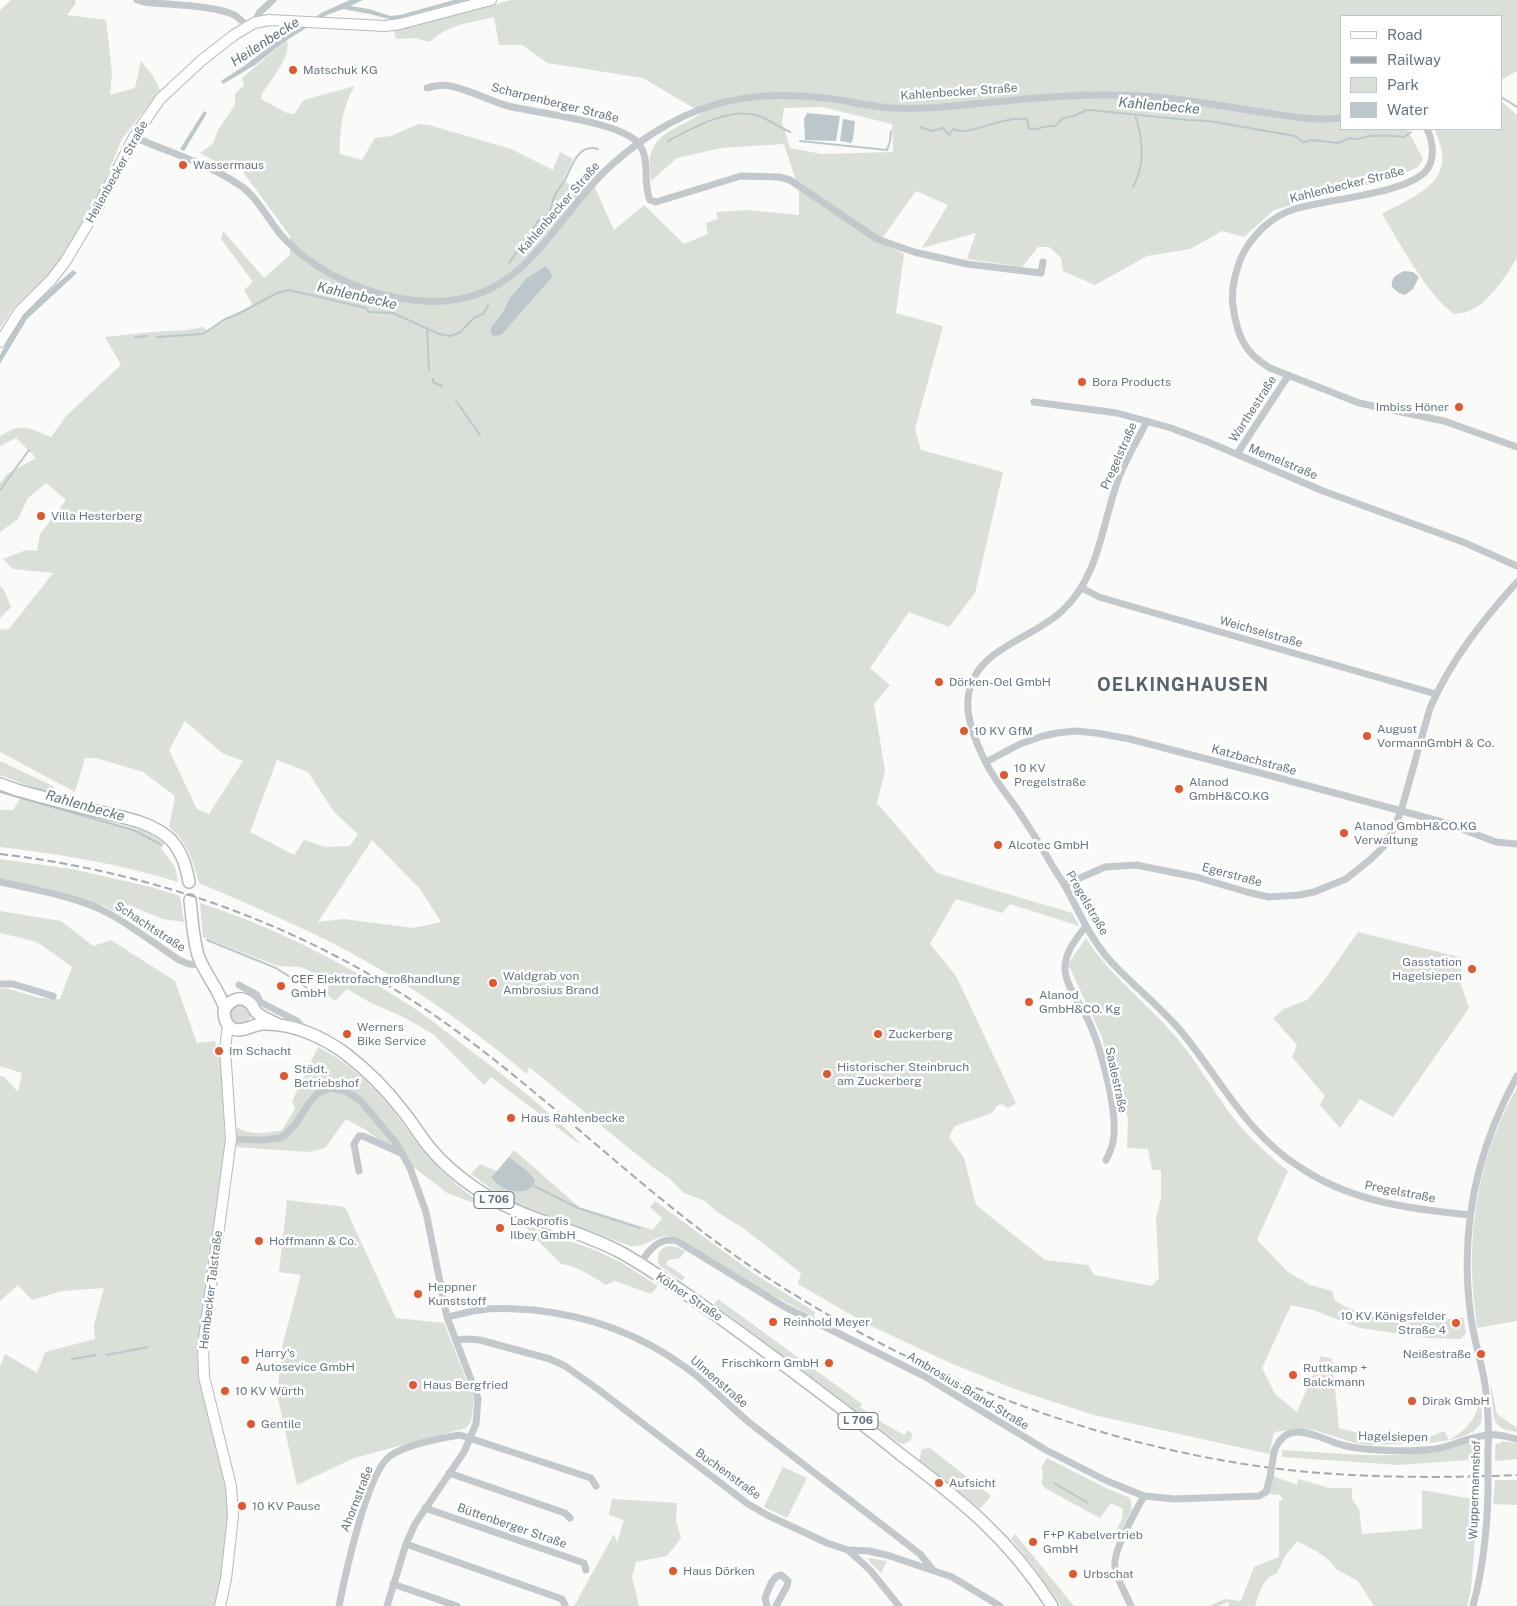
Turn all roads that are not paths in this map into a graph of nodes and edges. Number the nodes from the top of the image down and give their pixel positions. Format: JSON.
{"nodes":[{"id":1,"x":137,"y":0,"type":"edge"},
{"id":2,"x":273,"y":0,"type":"edge"},
{"id":3,"x":491,"y":0,"type":"edge"},
{"id":4,"x":251,"y":25,"type":"junction"},
{"id":5,"x":427,"y":88,"type":"dead end"},
{"id":6,"x":1340,"y":118,"type":"edge"},
{"id":7,"x":1427,"y":130,"type":"edge"},
{"id":8,"x":134,"y":137,"type":"junction"},
{"id":9,"x":639,"y":143,"type":"junction"},
{"id":10,"x":1043,"y":262,"type":"dead end"},
{"id":11,"x":0,"y":342,"type":"edge"},
{"id":12,"x":1288,"y":376,"type":"junction"},
{"id":13,"x":1034,"y":402,"type":"dead end"},
{"id":14,"x":1147,"y":420,"type":"junction"},
{"id":15,"x":1517,"y":447,"type":"edge"},
{"id":16,"x":1237,"y":454,"type":"junction"},
{"id":17,"x":1517,"y":566,"type":"edge"},
{"id":18,"x":1517,"y":582,"type":"edge"},
{"id":19,"x":1082,"y":588,"type":"junction"},
{"id":20,"x":1436,"y":694,"type":"junction"},
{"id":21,"x":986,"y":762,"type":"junction"},
{"id":22,"x":0,"y":784,"type":"edge"},
{"id":23,"x":1401,"y":811,"type":"junction"},
{"id":24,"x":1517,"y":844,"type":"edge"},
{"id":25,"x":0,"y":882,"type":"edge"},
{"id":26,"x":189,"y":882,"type":"dead end"},
{"id":27,"x":1064,"y":885,"type":"junction"},
{"id":28,"x":190,"y":900,"type":"dead end"},
{"id":29,"x":1086,"y":926,"type":"junction"},
{"id":30,"x":202,"y":965,"type":"junction"},
{"id":31,"x":0,"y":984,"type":"edge"},
{"id":32,"x":215,"y":985,"type":"junction"},
{"id":33,"x":239,"y":985,"type":"dead end"},
{"id":34,"x":53,"y":996,"type":"dead end"},
{"id":35,"x":236,"y":999,"type":"junction"},
{"id":36,"x":225,"y":1009,"type":"junction"},
{"id":37,"x":255,"y":1010,"type":"junction"},
{"id":38,"x":279,"y":1025,"type":"junction"},
{"id":39,"x":250,"y":1026,"type":"junction"},
{"id":40,"x":233,"y":1028,"type":"junction"},
{"id":41,"x":300,"y":1030,"type":"junction"},
{"id":42,"x":1517,"y":1076,"type":"edge"},
{"id":43,"x":230,"y":1139,"type":"junction"},
{"id":44,"x":404,"y":1154,"type":"junction"},
{"id":45,"x":1106,"y":1160,"type":"dead end"},
{"id":46,"x":359,"y":1171,"type":"dead end"},
{"id":47,"x":1470,"y":1215,"type":"junction"},
{"id":48,"x":640,"y":1264,"type":"junction"},
{"id":49,"x":447,"y":1317,"type":"junction"},
{"id":50,"x":456,"y":1340,"type":"junction"},
{"id":51,"x":1489,"y":1434,"type":"junction"},
{"id":52,"x":471,"y":1438,"type":"junction"},
{"id":53,"x":1517,"y":1438,"type":"edge"},
{"id":54,"x":449,"y":1473,"type":"junction"},
{"id":55,"x":1270,"y":1476,"type":"joint"},
{"id":56,"x":596,"y":1486,"type":"dead end"},
{"id":57,"x":1144,"y":1496,"type":"junction"},
{"id":58,"x":425,"y":1508,"type":"junction"},
{"id":59,"x":570,"y":1518,"type":"dead end"},
{"id":60,"x":406,"y":1544,"type":"junction"},
{"id":61,"x":848,"y":1550,"type":"junction"},
{"id":62,"x":586,"y":1570,"type":"dead end"},
{"id":63,"x":933,"y":1571,"type":"junction"},
{"id":64,"x":393,"y":1584,"type":"junction"},
{"id":65,"x":565,"y":1605,"type":"dead end"},
{"id":66,"x":220,"y":1606,"type":"edge"},
{"id":67,"x":339,"y":1606,"type":"edge"},
{"id":68,"x":387,"y":1606,"type":"edge"},
{"id":69,"x":457,"y":1606,"type":"edge"},
{"id":70,"x":767,"y":1606,"type":"edge"},
{"id":71,"x":776,"y":1606,"type":"edge"},
{"id":72,"x":899,"y":1606,"type":"edge"},
{"id":73,"x":1000,"y":1606,"type":"edge"},
{"id":74,"x":1052,"y":1606,"type":"edge"},
{"id":75,"x":1131,"y":1606,"type":"edge"},
{"id":76,"x":1473,"y":1606,"type":"edge"}],
"edges":[{"from":1,"to":4,"type":"street"},
{"from":2,"to":4,"type":"street"},
{"from":3,"to":4,"type":"main road","name":"Heilenbecker Straße"},
{"from":4,"to":8,"type":"main road","name":"Heilenbecker Straße"},
{"from":5,"to":9,"type":"street","name":"Scharpenberger Straße"},
{"from":6,"to":9,"type":"street","name":"Kahlenbecker Straße"},
{"from":7,"to":12,"type":"street","name":"Kahlenbecker Straße"},
{"from":8,"to":9,"type":"street","name":"Kahlenbecker Straße"},
{"from":8,"to":11,"type":"main road","name":"Heilenbecker Straße"},
{"from":9,"to":10,"type":"street"},
{"from":12,"to":15,"type":"street"},
{"from":12,"to":16,"type":"street","name":"Warthestraße"},
{"from":13,"to":14,"type":"street","name":"Memelstraße"},
{"from":14,"to":16,"type":"street","name":"Memelstraße"},
{"from":14,"to":19,"type":"street","name":"Pregelstraße"},
{"from":16,"to":17,"type":"street","name":"Memelstraße"},
{"from":18,"to":20,"type":"street","name":"Egerstraße"},
{"from":19,"to":20,"type":"street","name":"Weichselstraße"},
{"from":19,"to":21,"type":"street","name":"Pregelstraße"},
{"from":20,"to":23,"type":"street","name":"Egerstraße"},
{"from":21,"to":23,"type":"street","name":"Katzbachstraße"},
{"from":21,"to":27,"type":"street","name":"Pregelstraße"},
{"from":22,"to":26,"type":"main road"},
{"from":23,"to":24,"type":"street","name":"Katzbachstraße"},
{"from":23,"to":27,"type":"street","name":"Egerstraße"},
{"from":25,"to":30,"type":"street","name":"Schachtstraße"},
{"from":27,"to":29,"type":"street","name":"Pregelstraße"},
{"from":28,"to":30,"type":"main road","name":"Kölner Straße"},
{"from":29,"to":45,"type":"street","name":"Saalestraße"},
{"from":29,"to":47,"type":"street","name":"Pregelstraße"},
{"from":30,"to":32,"type":"main road","name":"Kölner Straße"},
{"from":31,"to":34,"type":"street"},
{"from":32,"to":35,"type":"main road","name":"Kölner Straße"},
{"from":32,"to":36,"type":"main road","name":"Kölner Straße"},
{"from":33,"to":41,"type":"street","name":"Kölner Straße"},
{"from":35,"to":36,"type":"main road"},
{"from":35,"to":37,"type":"main road","name":"Kölner Straße"},
{"from":36,"to":40,"type":"main road","name":"Kölner Straße"},
{"from":37,"to":38,"type":"main road","name":"Kölner Straße"},
{"from":37,"to":39,"type":"main road"},
{"from":38,"to":39,"type":"main road","name":"Kölner Straße","number":"L 706"},
{"from":38,"to":41,"type":"main road","name":"Kölner Straße","number":"L 706"},
{"from":39,"to":40,"type":"main road","name":"Kölner Straße"},
{"from":40,"to":43,"type":"main road","name":"Hembecker Talstraße"},
{"from":41,"to":48,"type":"main road","name":"Kölner Straße","number":"L 706"},
{"from":42,"to":47,"type":"street","name":"Wuppermannshof"},
{"from":43,"to":44,"type":"street"},
{"from":43,"to":66,"type":"main road","name":"Hembecker Talstraße"},
{"from":44,"to":46,"type":"street"},
{"from":44,"to":49,"type":"street"},
{"from":47,"to":51,"type":"street","name":"Wuppermannshof"},
{"from":48,"to":57,"type":"street","name":"Ambrosius-Brand-Straße"},
{"from":48,"to":74,"type":"main road","name":"Kölner Straße","number":"L 706"},
{"from":49,"to":50,"type":"street"},
{"from":49,"to":63,"type":"street","name":"Ulmenstraße"},
{"from":50,"to":52,"type":"street"},
{"from":50,"to":61,"type":"street","name":"Buchenstraße"},
{"from":51,"to":53,"type":"street","name":"Hagelsiepen"},
{"from":51,"to":55,"type":"street","name":"Hagelsiepen","bridge":true},
{"from":51,"to":76,"type":"street","name":"Wuppermannshof","bridge":true},
{"from":52,"to":54,"type":"street"},
{"from":52,"to":56,"type":"street"},
{"from":52,"to":67,"type":"street","name":"Ahornstraße"},
{"from":54,"to":58,"type":"street"},
{"from":54,"to":59,"type":"street"},
{"from":55,"to":57,"type":"street","name":"Ambrosius-Brand-Straße"},
{"from":57,"to":75,"type":"street"},
{"from":58,"to":60,"type":"street"},
{"from":58,"to":62,"type":"street","name":"Büttenberger Straße"},
{"from":60,"to":64,"type":"street"},
{"from":60,"to":65,"type":"street"},
{"from":61,"to":63,"type":"street","name":"Buchenstraße"},
{"from":61,"to":72,"type":"street"},
{"from":63,"to":73,"type":"street","name":"Buchenstraße"},
{"from":64,"to":68,"type":"street"},
{"from":64,"to":69,"type":"street"},
{"from":70,"to":71,"type":"street"}]}
